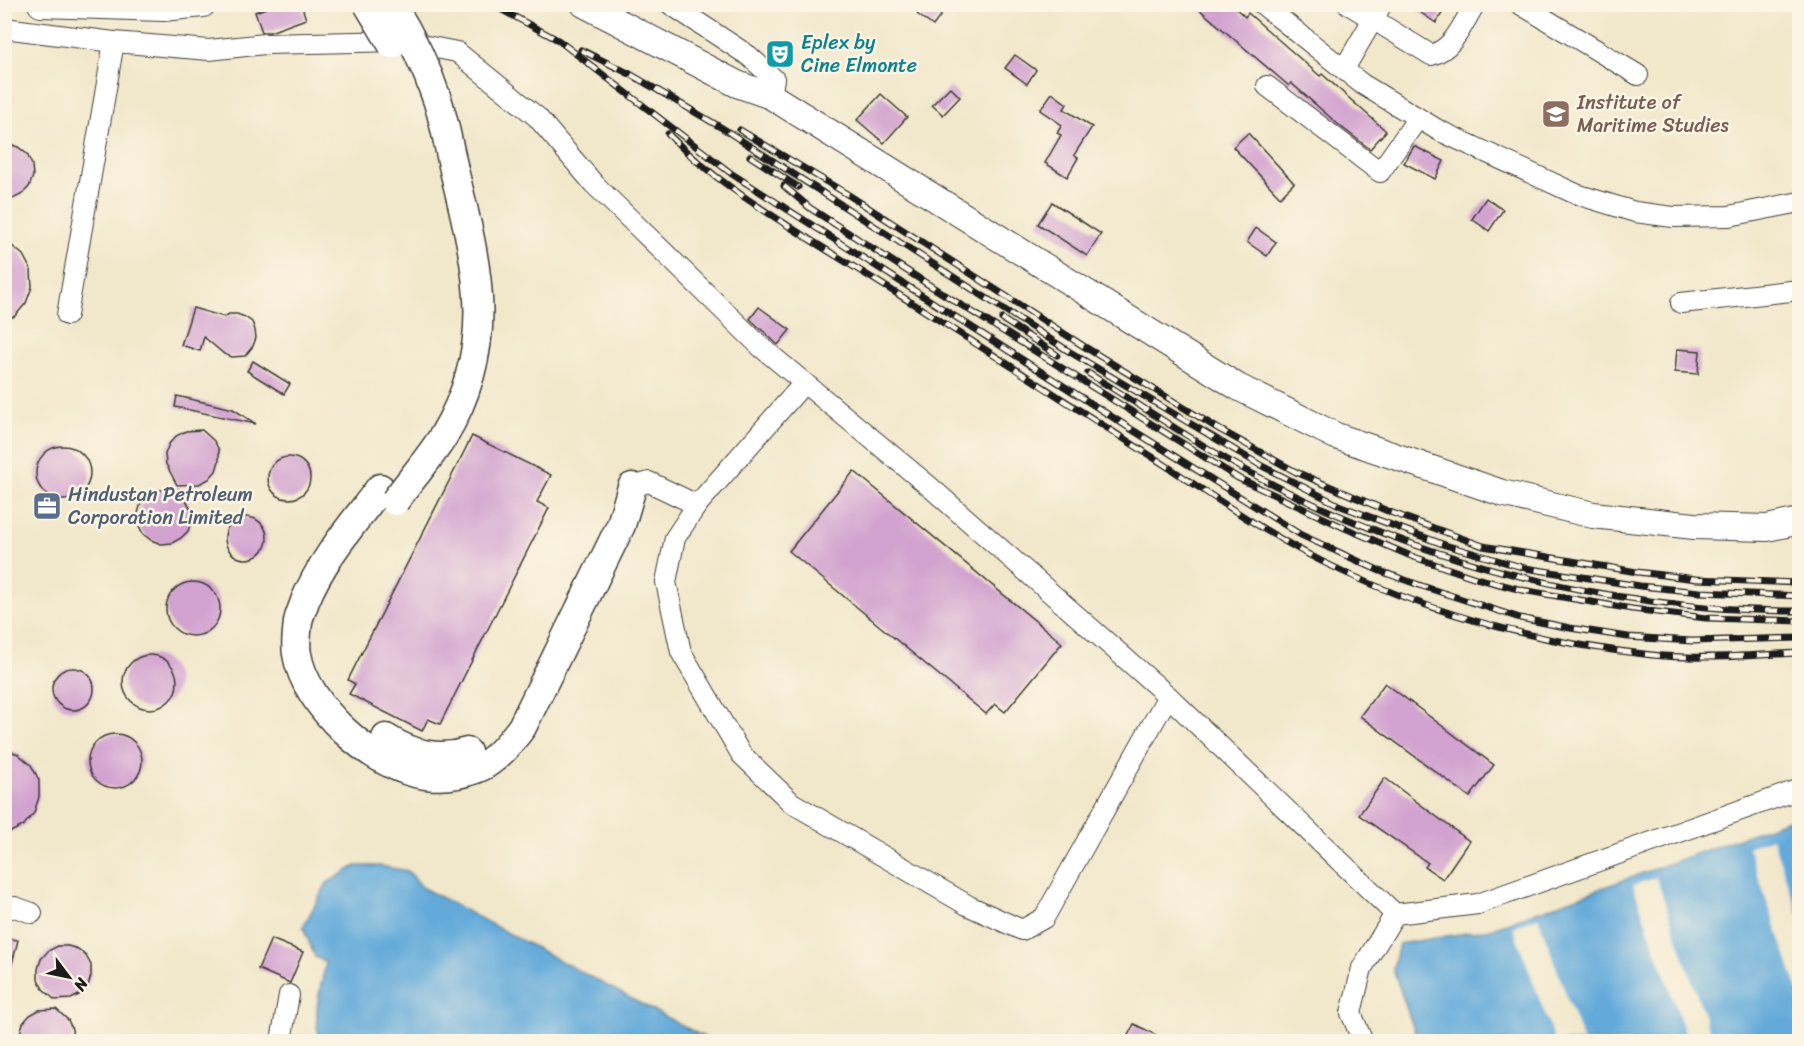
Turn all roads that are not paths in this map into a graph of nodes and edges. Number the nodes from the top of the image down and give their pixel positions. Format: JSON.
{"nodes":[{"id":1,"x":41,"y":4,"type":"edge"},
{"id":2,"x":203,"y":4,"type":"edge"},
{"id":3,"x":368,"y":4,"type":"edge"},
{"id":4,"x":391,"y":4,"type":"edge"},
{"id":5,"x":670,"y":4,"type":"edge"},
{"id":6,"x":1262,"y":4,"type":"edge"},
{"id":7,"x":1348,"y":4,"type":"edge"},
{"id":8,"x":1475,"y":4,"type":"edge"},
{"id":9,"x":1520,"y":4,"type":"edge"},
{"id":10,"x":585,"y":5,"type":"edge"},
{"id":11,"x":1377,"y":13,"type":"edge"},
{"id":12,"x":4,"y":28,"type":"edge"},
{"id":13,"x":114,"y":42,"type":"junction"},
{"id":14,"x":1344,"y":69,"type":"junction"},
{"id":15,"x":1638,"y":75,"type":"dead end"},
{"id":16,"x":1267,"y":86,"type":"dead end"},
{"id":17,"x":771,"y":96,"type":"junction"},
{"id":18,"x":1418,"y":118,"type":"junction"},
{"id":19,"x":1800,"y":202,"type":"edge"},
{"id":20,"x":1800,"y":290,"type":"edge"},
{"id":21,"x":1681,"y":303,"type":"dead end"},
{"id":22,"x":67,"y":315,"type":"dead end"},
{"id":23,"x":804,"y":383,"type":"junction"},
{"id":24,"x":632,"y":487,"type":"joint"},
{"id":25,"x":388,"y":494,"type":"junction"},
{"id":26,"x":697,"y":505,"type":"junction"},
{"id":27,"x":1800,"y":521,"type":"edge"},
{"id":28,"x":1168,"y":696,"type":"junction"},
{"id":29,"x":1800,"y":789,"type":"edge"},
{"id":30,"x":4,"y":910,"type":"edge"},
{"id":31,"x":32,"y":913,"type":"dead end"},
{"id":32,"x":1395,"y":915,"type":"junction"},
{"id":33,"x":289,"y":995,"type":"dead end"},
{"id":34,"x":276,"y":1041,"type":"edge"},
{"id":35,"x":1363,"y":1041,"type":"edge"}],
"edges":[{"from":1,"to":2,"type":"main road"},
{"from":3,"to":25,"type":"highway","bridge":true},
{"from":4,"to":25,"type":"highway","bridge":true},
{"from":5,"to":17,"type":"street"},
{"from":6,"to":14,"type":"street"},
{"from":7,"to":11,"type":"street"},
{"from":8,"to":11,"type":"street"},
{"from":9,"to":15,"type":"street"},
{"from":10,"to":17,"type":"main road"},
{"from":11,"to":14,"type":"street"},
{"from":12,"to":13,"type":"street"},
{"from":13,"to":22,"type":"street"},
{"from":13,"to":23,"type":"street"},
{"from":14,"to":18,"type":"street"},
{"from":16,"to":18,"type":"street"},
{"from":17,"to":27,"type":"main road"},
{"from":18,"to":19,"type":"street"},
{"from":20,"to":21,"type":"street"},
{"from":23,"to":26,"type":"street"},
{"from":23,"to":28,"type":"street"},
{"from":24,"to":25,"type":"highway"},
{"from":24,"to":26,"type":"street"},
{"from":26,"to":28,"type":"street"},
{"from":28,"to":32,"type":"street"},
{"from":29,"to":32,"type":"street"},
{"from":30,"to":31,"type":"street"},
{"from":32,"to":35,"type":"street"},
{"from":33,"to":34,"type":"street"}]}
